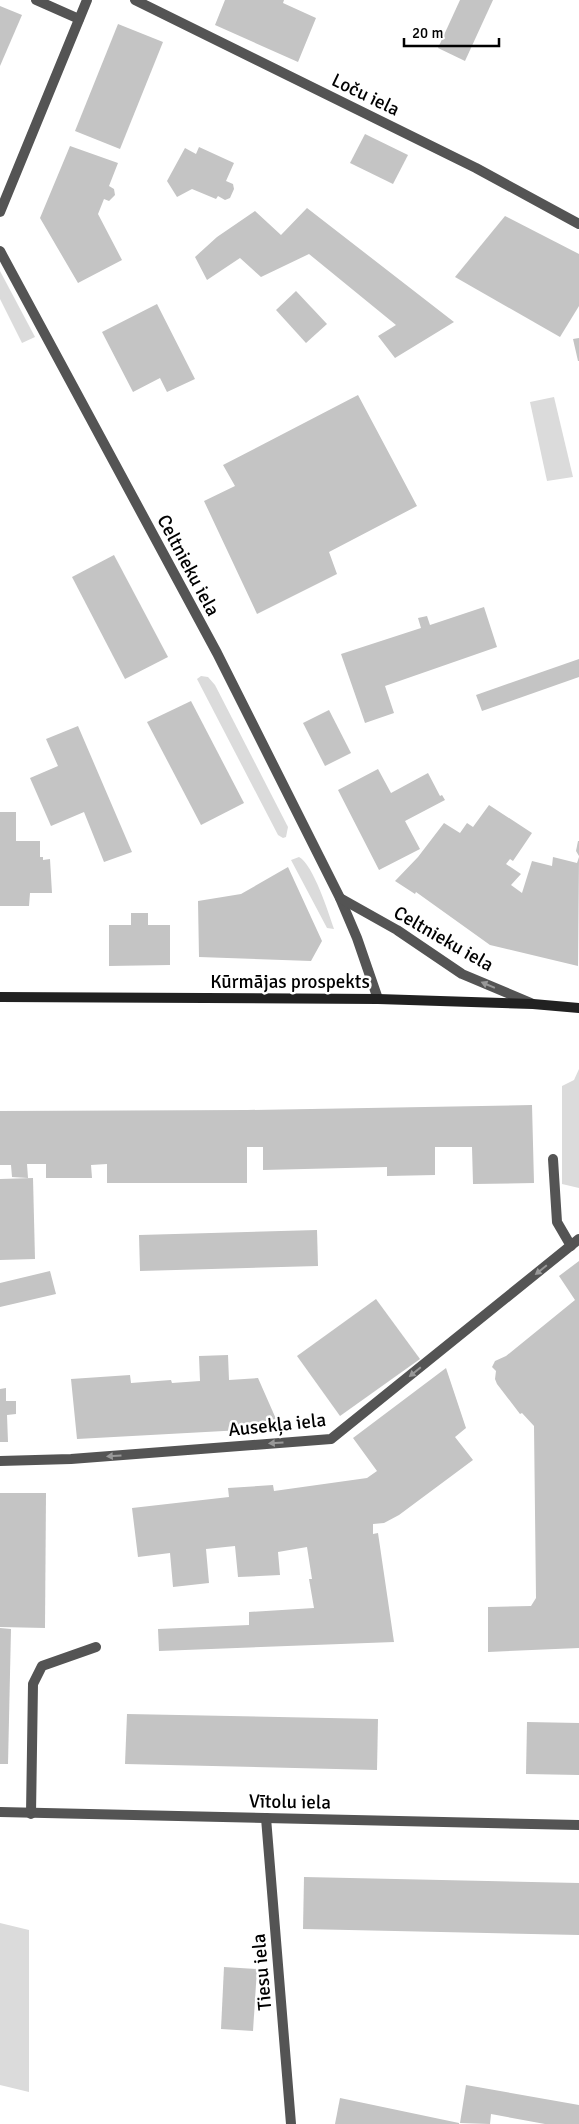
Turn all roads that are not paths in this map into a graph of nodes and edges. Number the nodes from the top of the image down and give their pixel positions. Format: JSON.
{"nodes":[{"id":1,"x":36,"y":0,"type":"edge"},
{"id":2,"x":87,"y":0,"type":"edge"},
{"id":3,"x":135,"y":0,"type":"edge"},
{"id":4,"x":80,"y":19,"type":"junction"},
{"id":5,"x":0,"y":212,"type":"edge"},
{"id":6,"x":579,"y":224,"type":"edge"},
{"id":7,"x":0,"y":252,"type":"edge"},
{"id":8,"x":340,"y":898,"type":"junction"},
{"id":9,"x":0,"y":997,"type":"edge"},
{"id":10,"x":378,"y":999,"type":"junction"},
{"id":11,"x":533,"y":1004,"type":"junction"},
{"id":12,"x":579,"y":1008,"type":"edge"},
{"id":13,"x":553,"y":1159,"type":"dead end"},
{"id":14,"x":575,"y":1242,"type":"edge"},
{"id":15,"x":0,"y":1461,"type":"edge"},
{"id":16,"x":96,"y":1647,"type":"dead end"},
{"id":17,"x":0,"y":1812,"type":"edge"},
{"id":18,"x":31,"y":1814,"type":"junction"},
{"id":19,"x":266,"y":1818,"type":"junction"},
{"id":20,"x":579,"y":1825,"type":"edge"},
{"id":21,"x":291,"y":2124,"type":"edge"}],
"edges":[{"from":1,"to":4,"type":"street"},
{"from":2,"to":4,"type":"street"},
{"from":3,"to":6,"type":"street","name":"Loču iela"},
{"from":4,"to":5,"type":"street"},
{"from":7,"to":8,"type":"street","name":"Celtnieku iela"},
{"from":8,"to":10,"type":"street","name":"Celtnieku iela"},
{"from":11,"to":8,"type":"street","name":"Celtnieku iela","one_way":true},
{"from":9,"to":10,"type":"main road","name":"Kūrmājas prospekts"},
{"from":10,"to":11,"type":"main road","name":"Kūrmājas prospekts"},
{"from":11,"to":12,"type":"main road","name":"Kūrmājas prospekts"},
{"from":13,"to":14,"type":"street"},
{"from":14,"to":15,"type":"street","name":"Ausekļa iela","one_way":true},
{"from":16,"to":18,"type":"street"},
{"from":17,"to":18,"type":"street","name":"Vītolu iela"},
{"from":18,"to":19,"type":"street","name":"Vītolu iela"},
{"from":19,"to":20,"type":"street","name":"Vītolu iela"},
{"from":19,"to":21,"type":"street","name":"Tiesu iela"}]}
